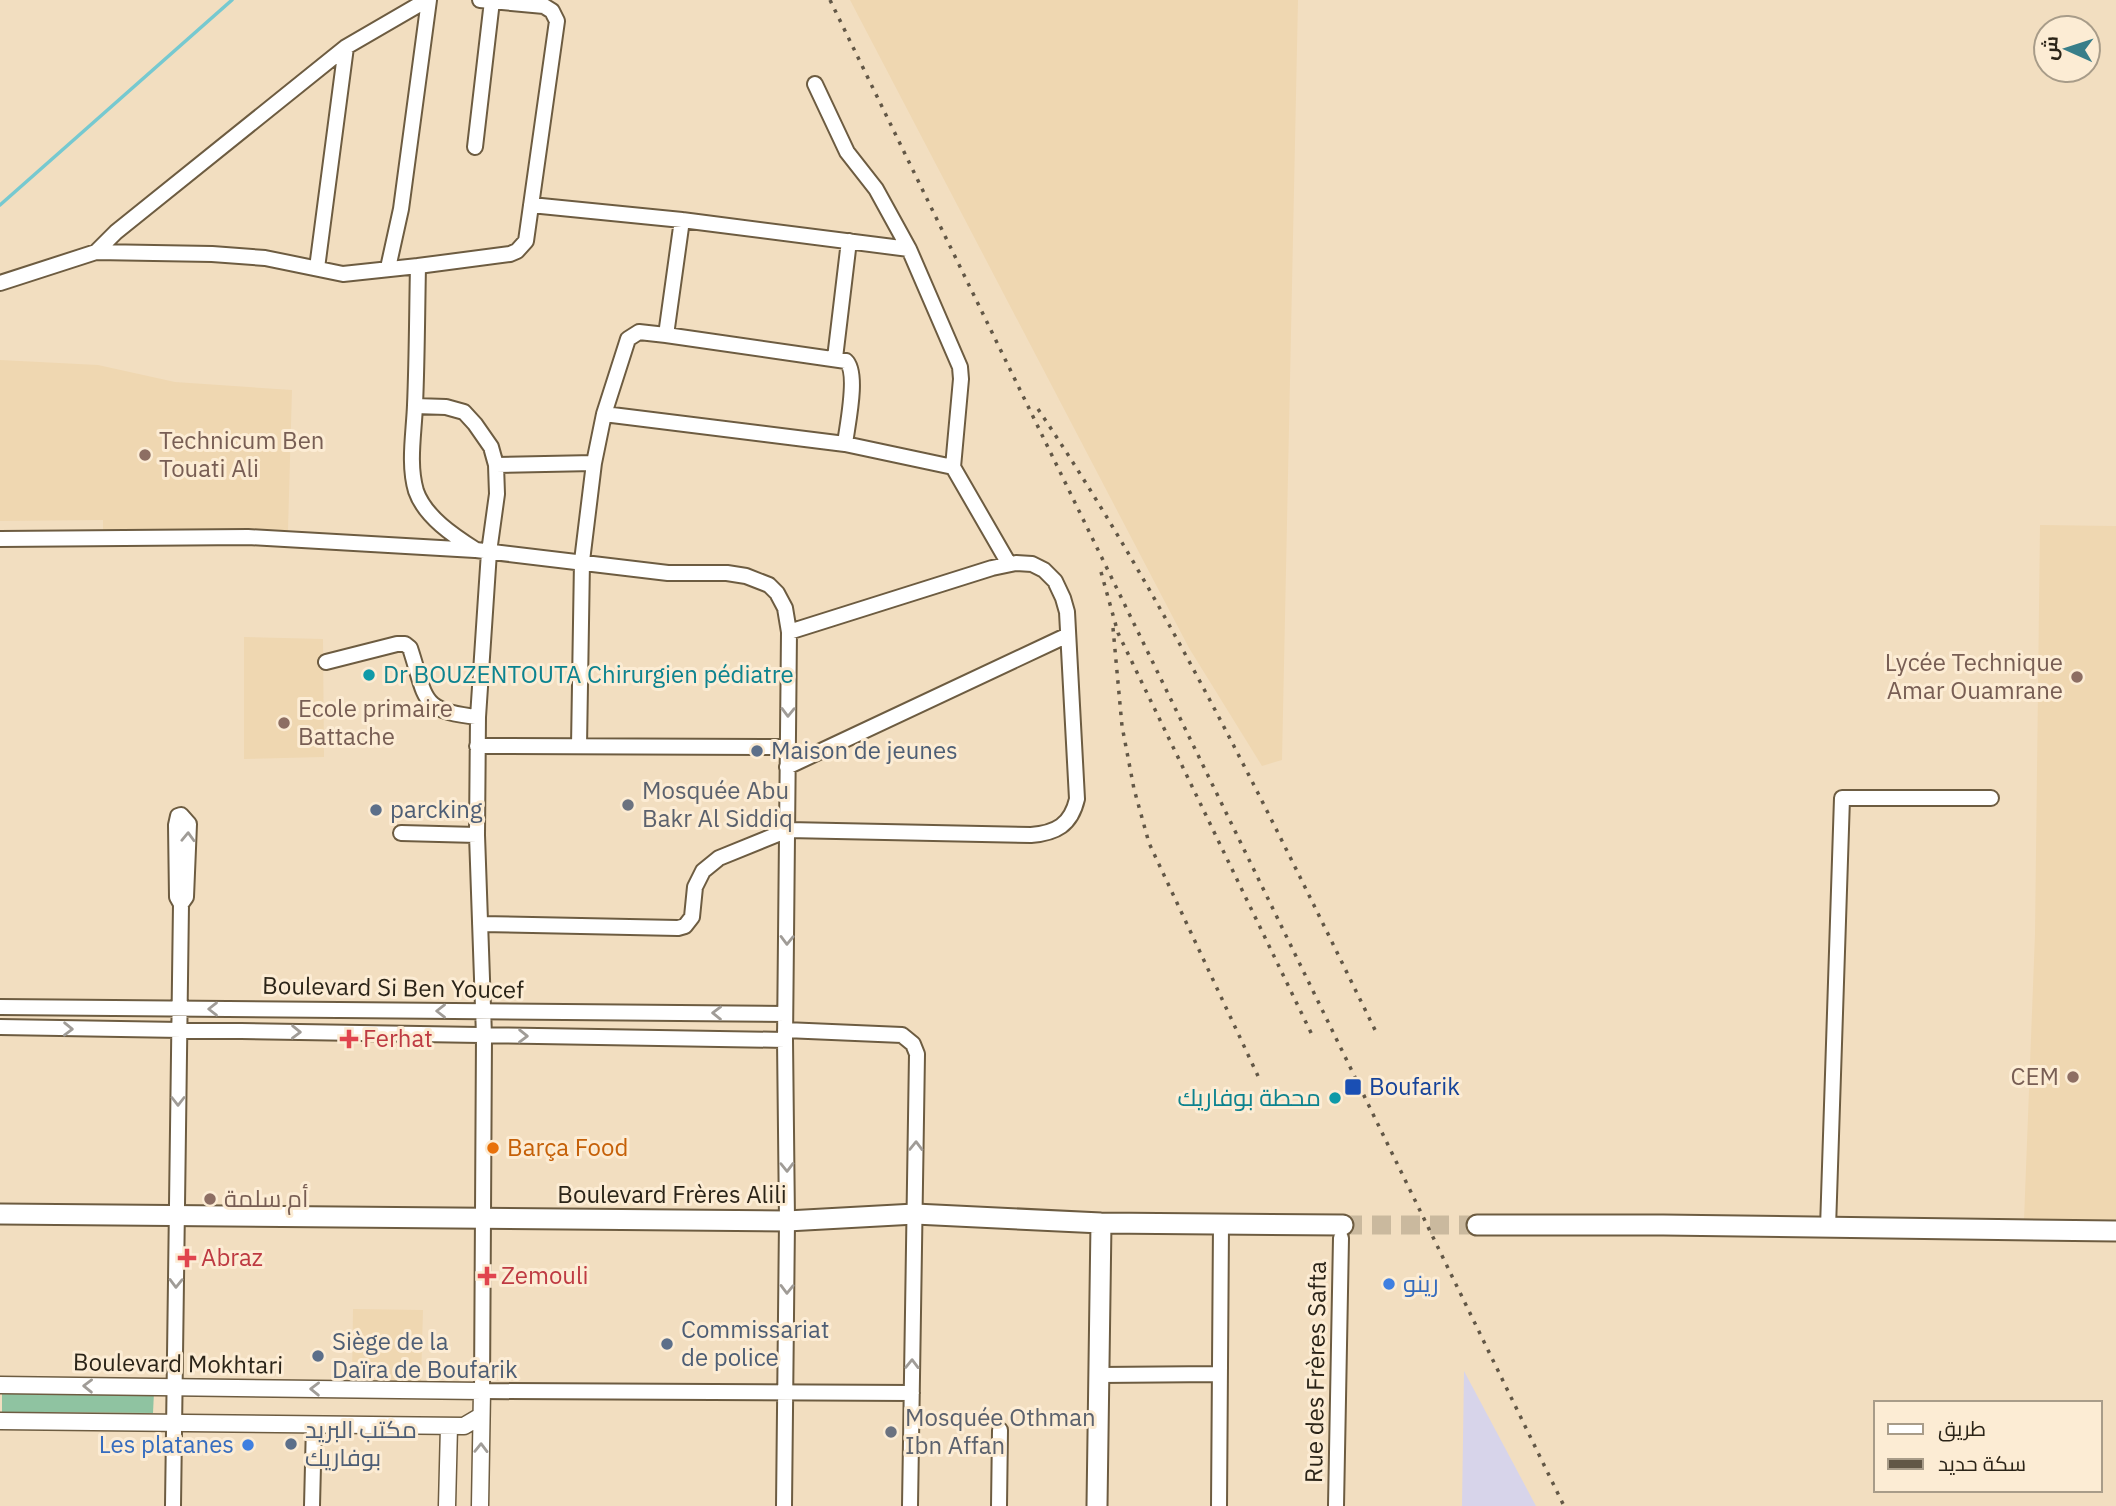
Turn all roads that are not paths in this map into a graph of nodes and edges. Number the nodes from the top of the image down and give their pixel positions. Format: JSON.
{"nodes":[{"id":1,"x":428,"y":0,"type":"edge"},
{"id":2,"x":486,"y":1,"type":"edge"},
{"id":3,"x":346,"y":47,"type":"junction"},
{"id":4,"x":815,"y":84,"type":"dead end"},
{"id":5,"x":475,"y":147,"type":"dead end"},
{"id":6,"x":531,"y":205,"type":"junction"},
{"id":7,"x":681,"y":220,"type":"junction"},
{"id":8,"x":849,"y":241,"type":"junction"},
{"id":9,"x":909,"y":249,"type":"junction"},
{"id":10,"x":96,"y":251,"type":"junction"},
{"id":11,"x":418,"y":266,"type":"junction"},
{"id":12,"x":317,"y":268,"type":"junction"},
{"id":13,"x":388,"y":268,"type":"junction"},
{"id":14,"x":3,"y":277,"type":"edge"},
{"id":15,"x":666,"y":335,"type":"junction"},
{"id":16,"x":835,"y":358,"type":"junction"},
{"id":17,"x":415,"y":406,"type":"junction"},
{"id":18,"x":604,"y":414,"type":"junction"},
{"id":19,"x":845,"y":444,"type":"junction"},
{"id":20,"x":594,"y":463,"type":"junction"},
{"id":21,"x":496,"y":466,"type":"junction"},
{"id":22,"x":954,"y":467,"type":"junction"},
{"id":23,"x":0,"y":539,"type":"edge"},
{"id":24,"x":483,"y":551,"type":"junction"},
{"id":25,"x":582,"y":561,"type":"junction"},
{"id":26,"x":1009,"y":564,"type":"junction"},
{"id":27,"x":789,"y":626,"type":"junction"},
{"id":28,"x":1068,"y":635,"type":"junction"},
{"id":29,"x":326,"y":662,"type":"dead end"},
{"id":30,"x":478,"y":717,"type":"junction"},
{"id":31,"x":477,"y":746,"type":"junction"},
{"id":32,"x":579,"y":746,"type":"junction"},
{"id":33,"x":787,"y":747,"type":"junction"},
{"id":34,"x":787,"y":766,"type":"junction"},
{"id":35,"x":1991,"y":798,"type":"dead end"},
{"id":36,"x":788,"y":830,"type":"junction"},
{"id":37,"x":401,"y":833,"type":"dead end"},
{"id":38,"x":477,"y":835,"type":"junction"},
{"id":39,"x":181,"y":904,"type":"junction"},
{"id":40,"x":480,"y":924,"type":"junction"},
{"id":41,"x":0,"y":1007,"type":"edge"},
{"id":42,"x":179,"y":1008,"type":"junction"},
{"id":43,"x":483,"y":1011,"type":"junction"},
{"id":44,"x":785,"y":1014,"type":"junction"},
{"id":45,"x":0,"y":1027,"type":"edge"},
{"id":46,"x":178,"y":1031,"type":"junction"},
{"id":47,"x":785,"y":1035,"type":"junction"},
{"id":48,"x":484,"y":1036,"type":"junction"},
{"id":49,"x":0,"y":1214,"type":"edge"},
{"id":50,"x":915,"y":1214,"type":"junction"},
{"id":51,"x":177,"y":1215,"type":"junction"},
{"id":52,"x":483,"y":1218,"type":"junction"},
{"id":53,"x":788,"y":1220,"type":"junction"},
{"id":54,"x":1101,"y":1223,"type":"junction"},
{"id":55,"x":1221,"y":1224,"type":"junction"},
{"id":56,"x":1477,"y":1226,"type":"tunnel mouth"},
{"id":57,"x":1828,"y":1228,"type":"junction"},
{"id":58,"x":1342,"y":1231,"type":"joint"},
{"id":59,"x":2116,"y":1231,"type":"edge"},
{"id":60,"x":1219,"y":1374,"type":"junction"},
{"id":61,"x":1099,"y":1375,"type":"junction"},
{"id":62,"x":0,"y":1385,"type":"edge"},
{"id":63,"x":175,"y":1387,"type":"junction"},
{"id":64,"x":482,"y":1391,"type":"junction"},
{"id":65,"x":786,"y":1391,"type":"junction"},
{"id":66,"x":912,"y":1393,"type":"junction"},
{"id":67,"x":481,"y":1416,"type":"junction"},
{"id":68,"x":0,"y":1421,"type":"edge"},
{"id":69,"x":175,"y":1423,"type":"junction"},
{"id":70,"x":314,"y":1424,"type":"junction"},
{"id":71,"x":449,"y":1426,"type":"junction"},
{"id":72,"x":1000,"y":1430,"type":"dead end"},
{"id":73,"x":173,"y":1506,"type":"edge"},
{"id":74,"x":312,"y":1506,"type":"edge"},
{"id":75,"x":447,"y":1506,"type":"edge"},
{"id":76,"x":480,"y":1506,"type":"edge"},
{"id":77,"x":784,"y":1506,"type":"edge"},
{"id":78,"x":910,"y":1506,"type":"edge"},
{"id":79,"x":999,"y":1506,"type":"edge"},
{"id":80,"x":1097,"y":1506,"type":"edge"},
{"id":81,"x":1219,"y":1506,"type":"edge"},
{"id":82,"x":1336,"y":1506,"type":"edge"}],
"edges":[{"from":1,"to":3,"type":"street"},
{"from":1,"to":13,"type":"street"},
{"from":2,"to":5,"type":"street"},
{"from":2,"to":6,"type":"street"},
{"from":3,"to":10,"type":"street"},
{"from":3,"to":12,"type":"street"},
{"from":4,"to":9,"type":"street"},
{"from":6,"to":7,"type":"street"},
{"from":6,"to":11,"type":"street"},
{"from":7,"to":8,"type":"street"},
{"from":7,"to":15,"type":"street"},
{"from":8,"to":9,"type":"street"},
{"from":8,"to":16,"type":"street"},
{"from":9,"to":22,"type":"street"},
{"from":10,"to":12,"type":"street"},
{"from":10,"to":14,"type":"street"},
{"from":11,"to":13,"type":"street"},
{"from":11,"to":17,"type":"street"},
{"from":12,"to":13,"type":"street"},
{"from":15,"to":16,"type":"street"},
{"from":15,"to":18,"type":"street"},
{"from":16,"to":19,"type":"street"},
{"from":17,"to":21,"type":"street"},
{"from":17,"to":24,"type":"street"},
{"from":18,"to":19,"type":"street"},
{"from":18,"to":20,"type":"street"},
{"from":19,"to":22,"type":"street"},
{"from":20,"to":21,"type":"street"},
{"from":20,"to":25,"type":"street"},
{"from":21,"to":24,"type":"street"},
{"from":22,"to":26,"type":"street"},
{"from":23,"to":24,"type":"street"},
{"from":24,"to":25,"type":"street"},
{"from":24,"to":30,"type":"street"},
{"from":25,"to":27,"type":"street"},
{"from":25,"to":32,"type":"street"},
{"from":26,"to":27,"type":"street"},
{"from":26,"to":28,"type":"street"},
{"from":27,"to":33,"type":"street","one_way":true},
{"from":28,"to":34,"type":"street"},
{"from":28,"to":36,"type":"street"},
{"from":29,"to":30,"type":"street"},
{"from":30,"to":31,"type":"street"},
{"from":31,"to":32,"type":"street"},
{"from":31,"to":38,"type":"street"},
{"from":32,"to":33,"type":"street"},
{"from":33,"to":34,"type":"street"},
{"from":34,"to":36,"type":"street"},
{"from":35,"to":57,"type":"street"},
{"from":36,"to":40,"type":"street"},
{"from":36,"to":44,"type":"street","one_way":true},
{"from":37,"to":38,"type":"street"},
{"from":38,"to":40,"type":"street"},
{"from":39,"to":39,"type":"street","one_way":true},
{"from":39,"to":42,"type":"street"},
{"from":40,"to":43,"type":"street"},
{"from":41,"to":42,"type":"street","name":"Boulevard Si Ben Youcef"},
{"from":43,"to":42,"type":"street","name":"Boulevard Si Ben Youcef","one_way":true},
{"from":42,"to":46,"type":"street"},
{"from":44,"to":43,"type":"street","name":"Boulevard Si Ben Youcef","one_way":true},
{"from":43,"to":48,"type":"street"},
{"from":44,"to":47,"type":"street"},
{"from":45,"to":46,"type":"street","name":"Boulevard Si Ben Youcef","one_way":true},
{"from":46,"to":48,"type":"street","name":"Boulevard Si Ben Youcef","one_way":true},
{"from":46,"to":51,"type":"street","one_way":true},
{"from":48,"to":47,"type":"street","name":"Boulevard Si Ben Youcef","one_way":true},
{"from":50,"to":47,"type":"street","name":"Boulevard Si Ben Youcef","one_way":true},
{"from":47,"to":53,"type":"street","one_way":true},
{"from":48,"to":52,"type":"street"},
{"from":49,"to":51,"type":"main road","name":"Boulevard Frères Alili"},
{"from":50,"to":53,"type":"main road","name":"Boulevard Frères Alili"},
{"from":50,"to":54,"type":"main road","name":"Boulevard Frères Alili"},
{"from":66,"to":50,"type":"street","one_way":true},
{"from":51,"to":52,"type":"main road","name":"Boulevard Frères Alili"},
{"from":51,"to":63,"type":"street","one_way":true},
{"from":52,"to":53,"type":"main road","name":"Boulevard Frères Alili"},
{"from":52,"to":64,"type":"street"},
{"from":53,"to":65,"type":"street","one_way":true},
{"from":54,"to":55,"type":"main road","name":"Boulevard Frères Alili"},
{"from":54,"to":61,"type":"main road"},
{"from":55,"to":58,"type":"main road","name":"Boulevard Frères Alili"},
{"from":55,"to":60,"type":"street"},
{"from":56,"to":57,"type":"main road"},
{"from":57,"to":59,"type":"main road"},
{"from":58,"to":82,"type":"street","name":"Rue des Frères Safta"},
{"from":60,"to":61,"type":"street"},
{"from":60,"to":81,"type":"street"},
{"from":61,"to":80,"type":"main road"},
{"from":63,"to":62,"type":"street","name":"Boulevard Mokhtari","one_way":true},
{"from":64,"to":63,"type":"street","name":"Boulevard Mokhtari","one_way":true},
{"from":63,"to":69,"type":"street"},
{"from":64,"to":65,"type":"street"},
{"from":64,"to":67,"type":"street"},
{"from":65,"to":66,"type":"street"},
{"from":65,"to":77,"type":"street"},
{"from":66,"to":78,"type":"street"},
{"from":67,"to":71,"type":"street"},
{"from":76,"to":67,"type":"street","one_way":true},
{"from":68,"to":69,"type":"street"},
{"from":69,"to":70,"type":"street"},
{"from":69,"to":73,"type":"street"},
{"from":70,"to":71,"type":"street"},
{"from":70,"to":74,"type":"street"},
{"from":71,"to":75,"type":"street"},
{"from":72,"to":79,"type":"street"}]}
